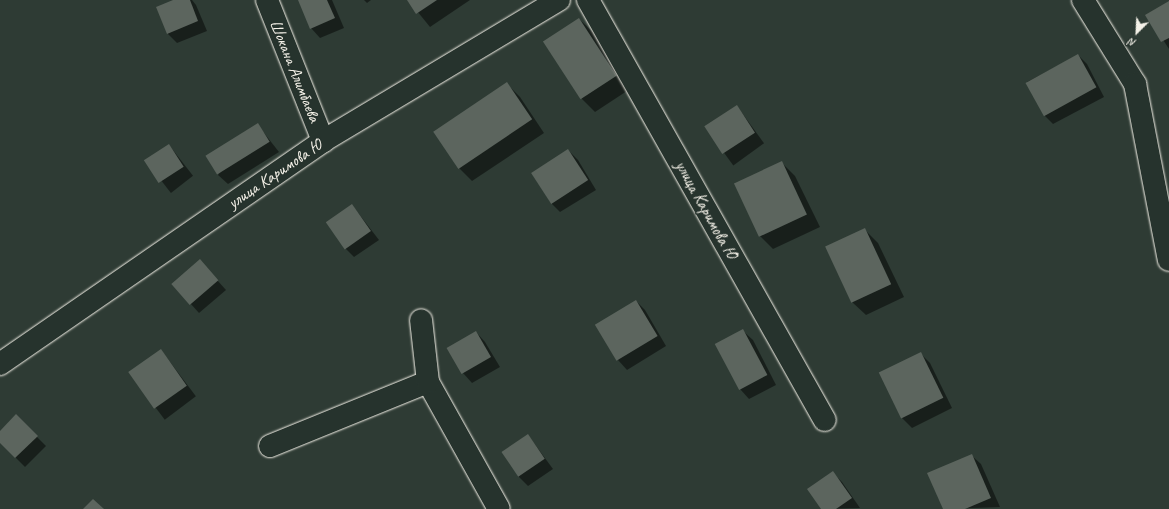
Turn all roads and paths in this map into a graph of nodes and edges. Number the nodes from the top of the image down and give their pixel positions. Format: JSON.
{"nodes":[{"id":1,"x":266,"y":0,"type":"edge"},
{"id":2,"x":559,"y":0,"type":"edge"},
{"id":3,"x":588,"y":0,"type":"edge"},
{"id":4,"x":1083,"y":0,"type":"edge"},
{"id":5,"x":323,"y":141,"type":"junction"},
{"id":6,"x":1169,"y":260,"type":"edge"},
{"id":7,"x":421,"y":320,"type":"dead end"},
{"id":8,"x":0,"y":364,"type":"edge"},
{"id":9,"x":428,"y":382,"type":"junction"},
{"id":10,"x":825,"y":420,"type":"dead end"},
{"id":11,"x":270,"y":446,"type":"dead end"},
{"id":12,"x":499,"y":509,"type":"edge"}],
"edges":[{"from":1,"to":5,"type":"street","name":"Шокана Алимбаева"},
{"from":2,"to":5,"type":"street","name":"улица Каримова Ю"},
{"from":3,"to":10,"type":"street","name":"улица Каримова Ю"},
{"from":4,"to":6,"type":"street"},
{"from":5,"to":8,"type":"street","name":"улица Каримова Ю"},
{"from":7,"to":9,"type":"street"},
{"from":9,"to":11,"type":"street"},
{"from":9,"to":12,"type":"street"}]}
